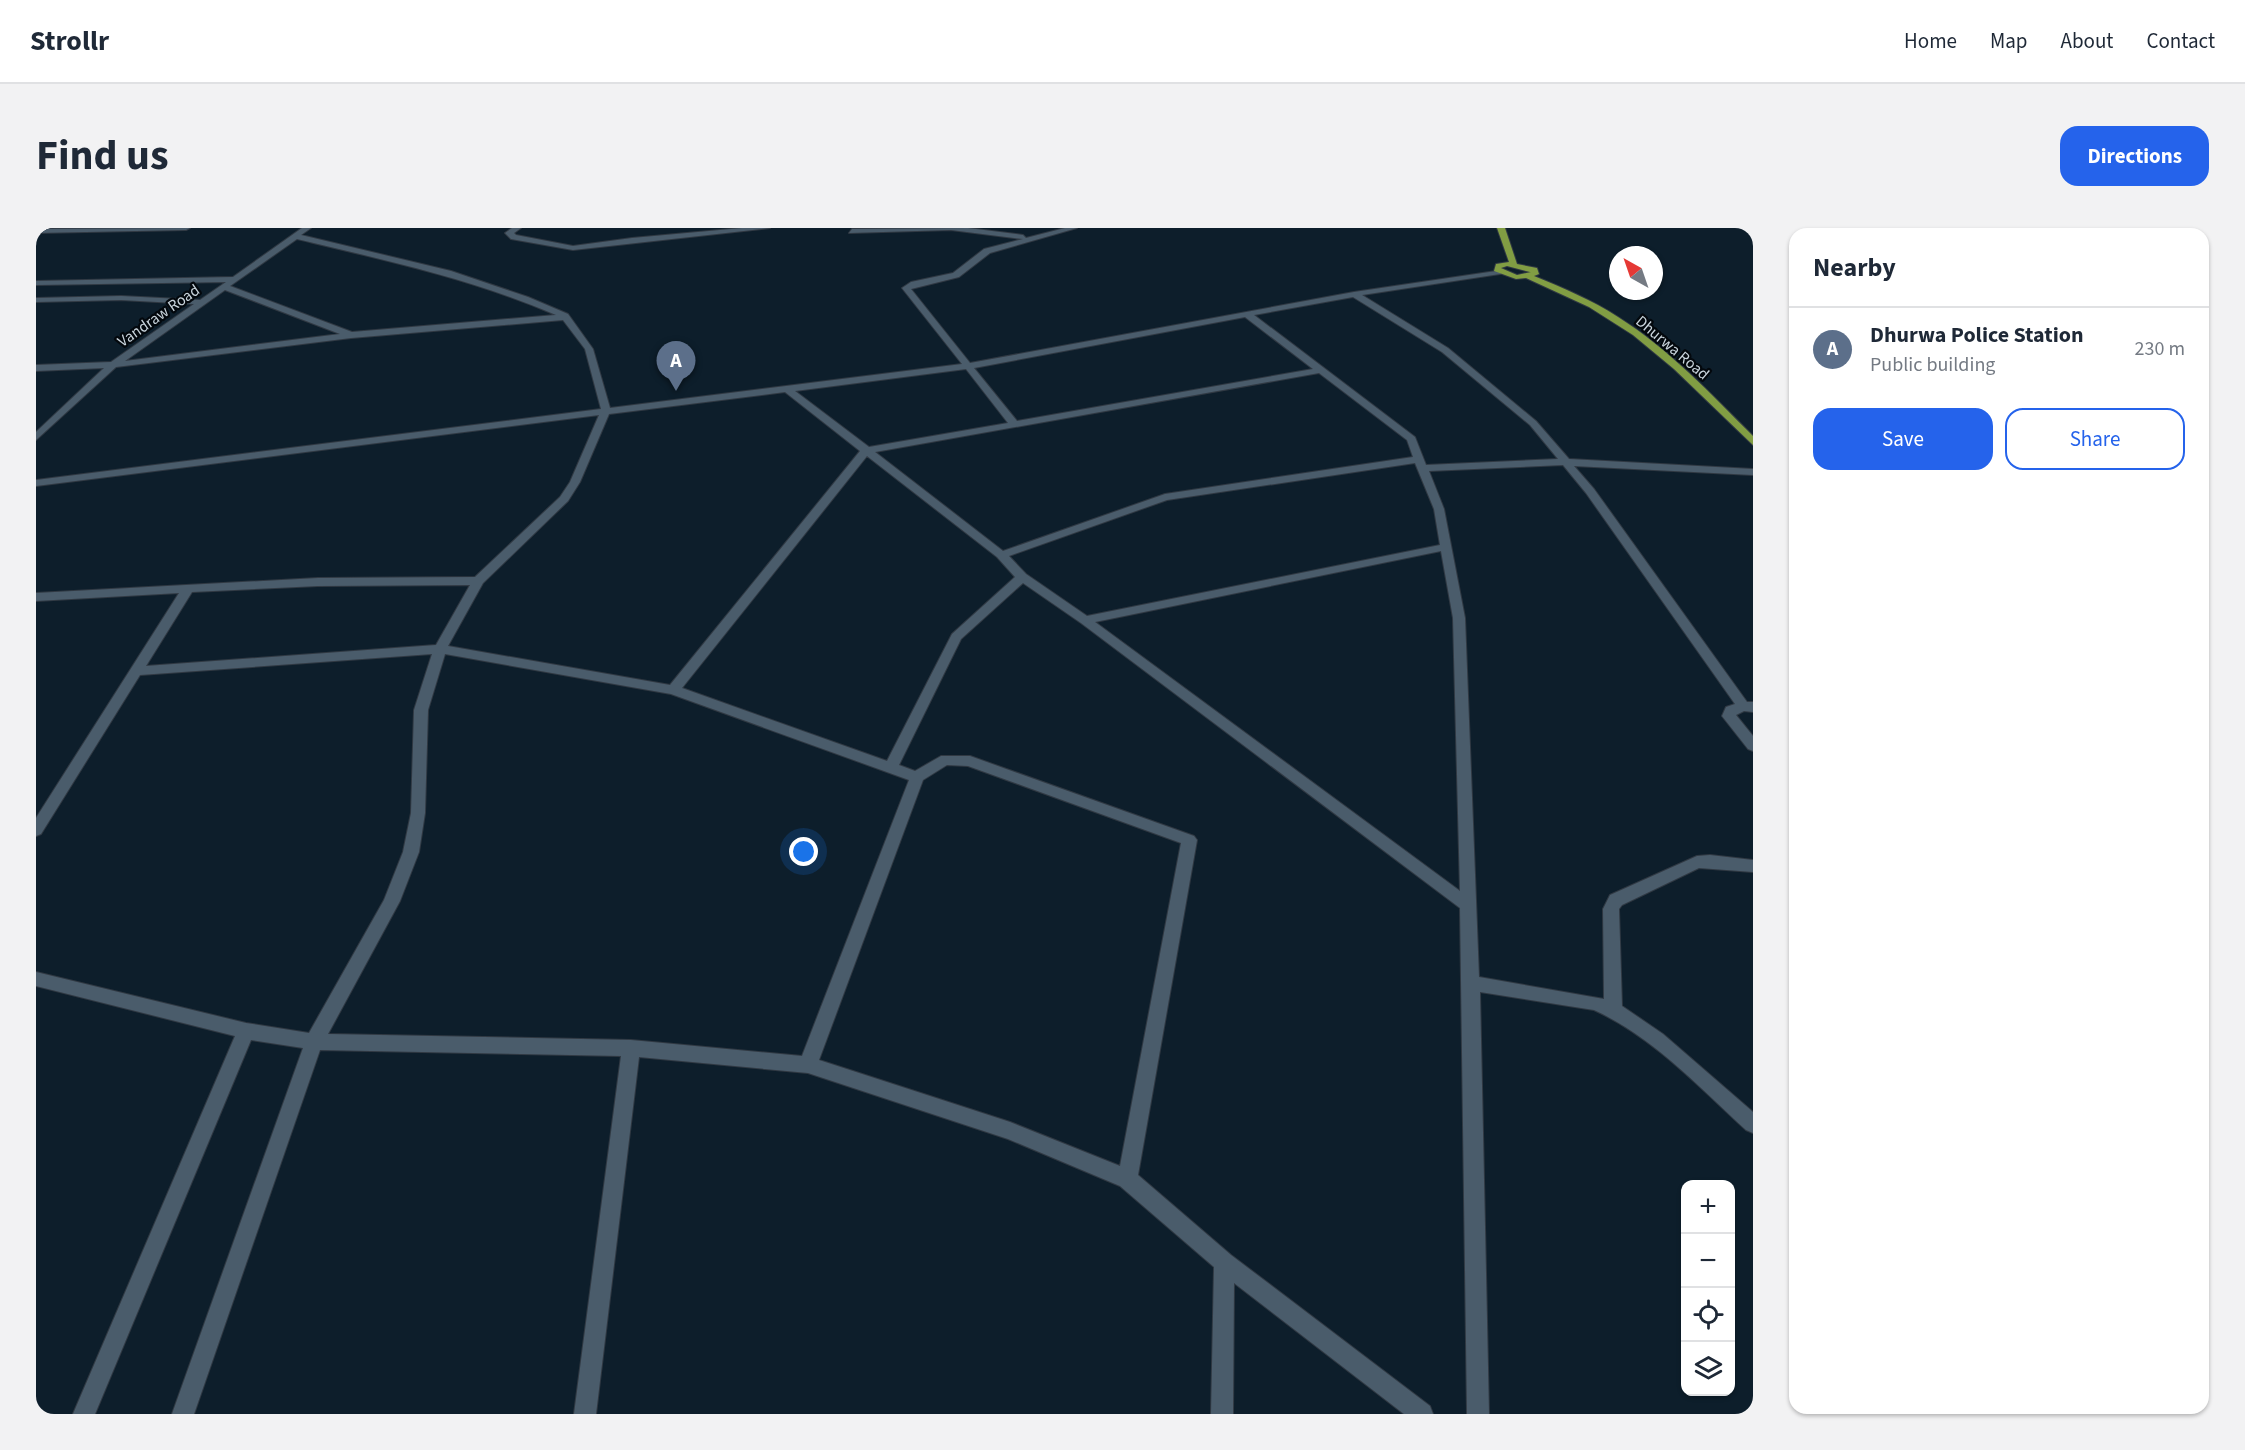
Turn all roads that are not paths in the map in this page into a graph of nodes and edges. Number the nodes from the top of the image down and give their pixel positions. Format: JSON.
{"nodes":[{"id":1,"x":186,"y":228,"type":"edge"},
{"id":2,"x":307,"y":228,"type":"edge"},
{"id":3,"x":517,"y":228,"type":"edge"},
{"id":4,"x":766,"y":228,"type":"edge"},
{"id":5,"x":951,"y":228,"type":"edge"},
{"id":6,"x":1073,"y":228,"type":"edge"},
{"id":7,"x":1501,"y":228,"type":"edge"},
{"id":8,"x":94,"y":229,"type":"edge"},
{"id":9,"x":752,"y":229,"type":"edge"},
{"id":10,"x":36,"y":231,"type":"edge"},
{"id":11,"x":852,"y":231,"type":"dead end"},
{"id":12,"x":296,"y":236,"type":"junction"},
{"id":13,"x":1032,"y":238,"type":"junction"},
{"id":14,"x":1513,"y":264,"type":"junction"},
{"id":15,"x":1500,"y":272,"type":"junction"},
{"id":16,"x":1529,"y":277,"type":"junction"},
{"id":17,"x":236,"y":279,"type":"junction"},
{"id":18,"x":36,"y":283,"type":"edge"},
{"id":19,"x":225,"y":287,"type":"junction"},
{"id":20,"x":1354,"y":294,"type":"junction"},
{"id":21,"x":36,"y":300,"type":"edge"},
{"id":22,"x":201,"y":302,"type":"junction"},
{"id":23,"x":1248,"y":315,"type":"junction"},
{"id":24,"x":566,"y":316,"type":"junction"},
{"id":25,"x":351,"y":335,"type":"junction"},
{"id":26,"x":113,"y":365,"type":"junction"},
{"id":27,"x":970,"y":366,"type":"junction"},
{"id":28,"x":36,"y":368,"type":"edge"},
{"id":29,"x":1322,"y":370,"type":"junction"},
{"id":30,"x":787,"y":389,"type":"junction"},
{"id":31,"x":606,"y":411,"type":"junction"},
{"id":32,"x":1013,"y":423,"type":"junction"},
{"id":33,"x":36,"y":437,"type":"edge"},
{"id":34,"x":1753,"y":442,"type":"edge"},
{"id":35,"x":865,"y":451,"type":"junction"},
{"id":36,"x":1566,"y":462,"type":"junction"},
{"id":37,"x":1421,"y":463,"type":"junction"},
{"id":38,"x":1753,"y":472,"type":"edge"},
{"id":39,"x":36,"y":483,"type":"edge"},
{"id":40,"x":1446,"y":546,"type":"junction"},
{"id":41,"x":1001,"y":555,"type":"junction"},
{"id":42,"x":1022,"y":578,"type":"junction"},
{"id":43,"x":478,"y":581,"type":"junction"},
{"id":44,"x":188,"y":589,"type":"junction"},
{"id":45,"x":36,"y":597,"type":"edge"},
{"id":46,"x":1085,"y":620,"type":"junction"},
{"id":47,"x":440,"y":649,"type":"junction"},
{"id":48,"x":137,"y":671,"type":"junction"},
{"id":49,"x":673,"y":690,"type":"junction"},
{"id":50,"x":1748,"y":706,"type":"edge"},
{"id":51,"x":1753,"y":746,"type":"edge"},
{"id":52,"x":890,"y":769,"type":"junction"},
{"id":53,"x":917,"y":777,"type":"junction"},
{"id":54,"x":36,"y":830,"type":"edge"},
{"id":55,"x":1753,"y":866,"type":"edge"},
{"id":56,"x":1469,"y":906,"type":"junction"},
{"id":57,"x":36,"y":979,"type":"edge"},
{"id":58,"x":1471,"y":983,"type":"junction"},
{"id":59,"x":1613,"y":1009,"type":"junction"},
{"id":60,"x":246,"y":1030,"type":"junction"},
{"id":61,"x":314,"y":1042,"type":"junction"},
{"id":62,"x":631,"y":1048,"type":"junction"},
{"id":63,"x":808,"y":1065,"type":"junction"},
{"id":64,"x":1753,"y":1124,"type":"edge"},
{"id":65,"x":1127,"y":1179,"type":"junction"},
{"id":66,"x":1224,"y":1262,"type":"junction"},
{"id":67,"x":84,"y":1414,"type":"edge"},
{"id":68,"x":183,"y":1414,"type":"edge"},
{"id":69,"x":585,"y":1414,"type":"edge"},
{"id":70,"x":1221,"y":1414,"type":"edge"},
{"id":71,"x":1422,"y":1414,"type":"edge"},
{"id":72,"x":1478,"y":1414,"type":"edge"}],
"edges":[{"from":1,"to":8,"type":"street"},
{"from":2,"to":12,"type":"street","name":"Vandraw Road"},
{"from":3,"to":9,"type":"street"},
{"from":4,"to":9,"type":"street"},
{"from":5,"to":11,"type":"street"},
{"from":5,"to":13,"type":"street"},
{"from":6,"to":13,"type":"street"},
{"from":7,"to":14,"type":"main road"},
{"from":8,"to":10,"type":"street"},
{"from":12,"to":17,"type":"street","name":"Vandraw Road"},
{"from":12,"to":24,"type":"street"},
{"from":13,"to":27,"type":"street"},
{"from":14,"to":15,"type":"main road"},
{"from":14,"to":16,"type":"main road"},
{"from":15,"to":16,"type":"main road"},
{"from":15,"to":20,"type":"street"},
{"from":16,"to":34,"type":"main road","name":"Dhurwa Road"},
{"from":17,"to":18,"type":"street"},
{"from":17,"to":19,"type":"street","name":"Vandraw Road"},
{"from":19,"to":22,"type":"street","name":"Vandraw Road"},
{"from":19,"to":25,"type":"street"},
{"from":20,"to":23,"type":"street"},
{"from":20,"to":36,"type":"street"},
{"from":21,"to":22,"type":"street"},
{"from":22,"to":26,"type":"street","name":"Vandraw Road"},
{"from":23,"to":27,"type":"street"},
{"from":23,"to":29,"type":"street"},
{"from":24,"to":25,"type":"street"},
{"from":24,"to":31,"type":"street"},
{"from":25,"to":26,"type":"street"},
{"from":26,"to":28,"type":"street"},
{"from":26,"to":33,"type":"street","name":"Vandraw Road"},
{"from":27,"to":30,"type":"street"},
{"from":27,"to":32,"type":"street"},
{"from":29,"to":32,"type":"street"},
{"from":29,"to":37,"type":"street"},
{"from":30,"to":31,"type":"street"},
{"from":30,"to":35,"type":"street"},
{"from":31,"to":39,"type":"street"},
{"from":31,"to":43,"type":"street"},
{"from":32,"to":35,"type":"street"},
{"from":35,"to":41,"type":"street"},
{"from":35,"to":49,"type":"street"},
{"from":36,"to":37,"type":"street"},
{"from":36,"to":38,"type":"street"},
{"from":36,"to":50,"type":"street"},
{"from":37,"to":40,"type":"street"},
{"from":37,"to":41,"type":"street"},
{"from":40,"to":46,"type":"street"},
{"from":40,"to":56,"type":"street"},
{"from":41,"to":42,"type":"street"},
{"from":42,"to":46,"type":"street"},
{"from":42,"to":52,"type":"street"},
{"from":43,"to":44,"type":"street"},
{"from":43,"to":47,"type":"street"},
{"from":44,"to":45,"type":"street"},
{"from":44,"to":48,"type":"street"},
{"from":46,"to":56,"type":"street"},
{"from":47,"to":48,"type":"street"},
{"from":47,"to":49,"type":"street"},
{"from":47,"to":61,"type":"street"},
{"from":48,"to":54,"type":"street"},
{"from":49,"to":52,"type":"street"},
{"from":50,"to":51,"type":"street"},
{"from":52,"to":53,"type":"street"},
{"from":53,"to":63,"type":"street"},
{"from":53,"to":65,"type":"street"},
{"from":55,"to":59,"type":"street"},
{"from":56,"to":58,"type":"street"},
{"from":57,"to":60,"type":"street"},
{"from":58,"to":59,"type":"street"},
{"from":58,"to":72,"type":"street"},
{"from":59,"to":64,"type":"street"},
{"from":60,"to":61,"type":"street"},
{"from":60,"to":67,"type":"street"},
{"from":61,"to":62,"type":"street"},
{"from":61,"to":68,"type":"street"},
{"from":62,"to":63,"type":"street"},
{"from":62,"to":69,"type":"street"},
{"from":63,"to":65,"type":"street"},
{"from":65,"to":66,"type":"street"},
{"from":66,"to":70,"type":"street"},
{"from":66,"to":71,"type":"street"}]}
